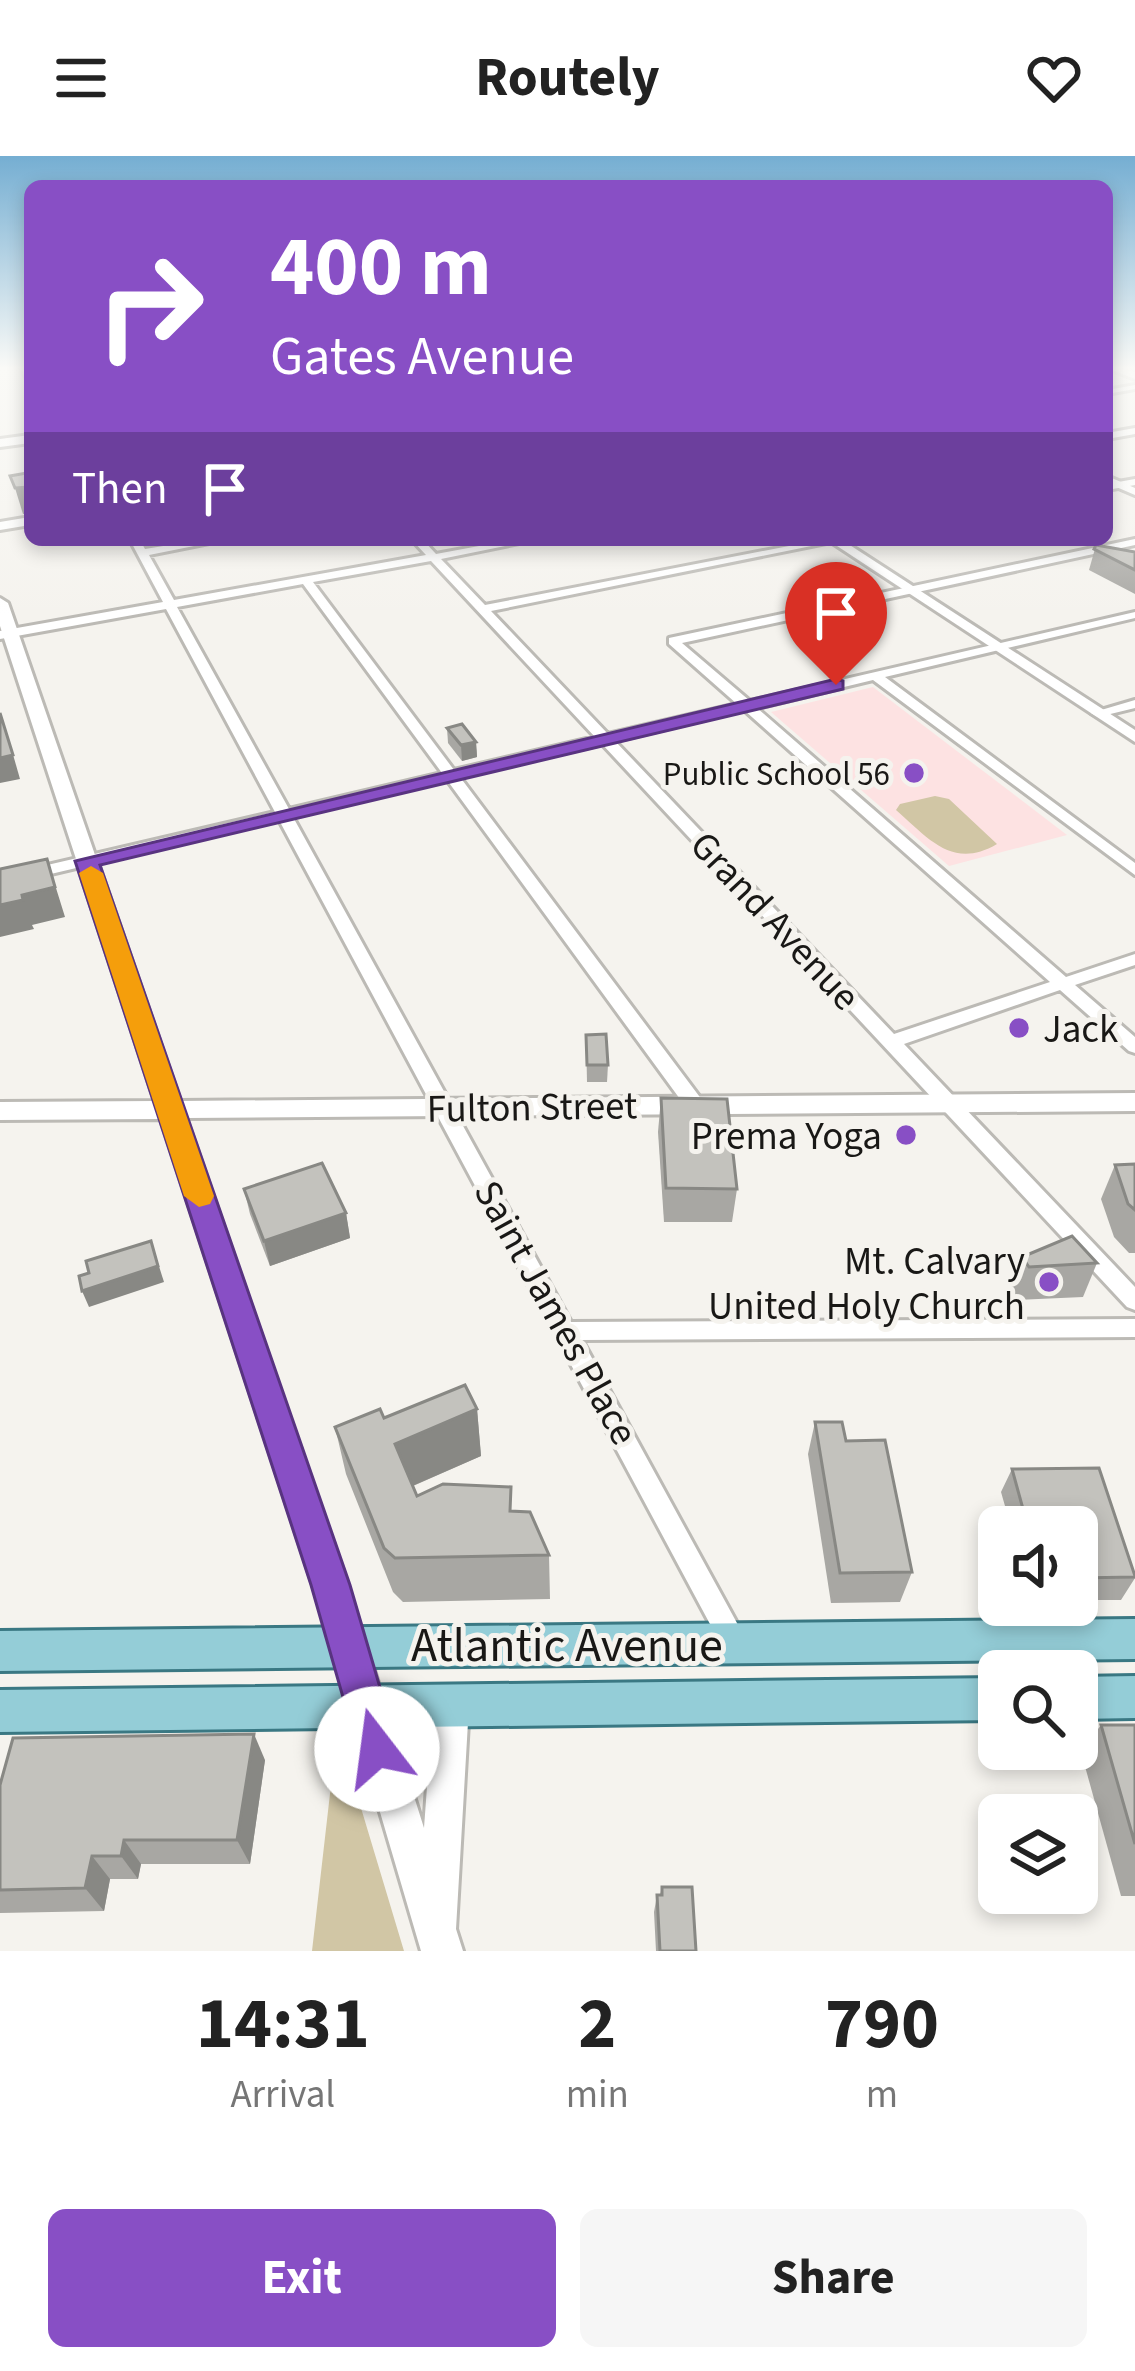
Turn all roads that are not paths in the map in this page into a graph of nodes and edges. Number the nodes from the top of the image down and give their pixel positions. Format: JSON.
{"nodes":[{"id":1,"x":1135,"y":542,"type":"edge"},
{"id":2,"x":138,"y":546,"type":"edge"},
{"id":3,"x":423,"y":546,"type":"edge"},
{"id":4,"x":495,"y":546,"type":"edge"},
{"id":5,"x":804,"y":546,"type":"edge"},
{"id":6,"x":844,"y":546,"type":"edge"},
{"id":7,"x":434,"y":557,"type":"junction"},
{"id":8,"x":306,"y":580,"type":"junction"},
{"id":9,"x":910,"y":590,"type":"junction"},
{"id":10,"x":0,"y":603,"type":"edge"},
{"id":11,"x":170,"y":604,"type":"junction"},
{"id":12,"x":483,"y":609,"type":"junction"},
{"id":13,"x":1135,"y":615,"type":"edge"},
{"id":14,"x":5,"y":634,"type":"edge"},
{"id":15,"x":997,"y":647,"type":"junction"},
{"id":16,"x":875,"y":676,"type":"junction"},
{"id":17,"x":1135,"y":704,"type":"edge"},
{"id":18,"x":747,"y":706,"type":"junction"},
{"id":19,"x":1098,"y":713,"type":"junction"},
{"id":20,"x":1135,"y":737,"type":"edge"},
{"id":21,"x":606,"y":739,"type":"junction"},
{"id":22,"x":451,"y":775,"type":"junction"},
{"id":23,"x":285,"y":814,"type":"junction"},
{"id":24,"x":87,"y":861,"type":"junction"},
{"id":25,"x":1135,"y":870,"type":"edge"},
{"id":26,"x":0,"y":881,"type":"edge"},
{"id":27,"x":1135,"y":959,"type":"edge"},
{"id":28,"x":1064,"y":983,"type":"junction"},
{"id":29,"x":891,"y":1042,"type":"junction"},
{"id":30,"x":1135,"y":1047,"type":"edge"},
{"id":31,"x":1135,"y":1102,"type":"edge"},
{"id":32,"x":949,"y":1104,"type":"junction"},
{"id":33,"x":695,"y":1105,"type":"junction"},
{"id":34,"x":445,"y":1107,"type":"junction"},
{"id":35,"x":170,"y":1109,"type":"junction"},
{"id":36,"x":0,"y":1111,"type":"edge"},
{"id":37,"x":1135,"y":1301,"type":"edge"},
{"id":38,"x":1135,"y":1328,"type":"edge"},
{"id":39,"x":569,"y":1331,"type":"junction"},
{"id":40,"x":1135,"y":1639,"type":"edge"},
{"id":41,"x":735,"y":1643,"type":"junction"},
{"id":42,"x":348,"y":1645,"type":"junction"},
{"id":43,"x":0,"y":1651,"type":"edge"},
{"id":44,"x":1135,"y":1697,"type":"edge"},
{"id":45,"x":1098,"y":1698,"type":"edge"},
{"id":46,"x":978,"y":1699,"type":"edge"},
{"id":47,"x":451,"y":1705,"type":"junction"},
{"id":48,"x":365,"y":1706,"type":"junction"},
{"id":49,"x":0,"y":1711,"type":"edge"},
{"id":50,"x":439,"y":1944,"type":"edge"}],
"edges":[{"from":1,"to":9,"type":"street"},
{"from":2,"to":11,"type":"street","name":"Saint James Place"},
{"from":3,"to":7,"type":"street","name":"Grand Avenue"},
{"from":4,"to":7,"type":"street"},
{"from":5,"to":12,"type":"street"},
{"from":6,"to":9,"type":"street"},
{"from":7,"to":8,"type":"street"},
{"from":7,"to":12,"type":"street","name":"Grand Avenue"},
{"from":8,"to":11,"type":"street"},
{"from":8,"to":22,"type":"street"},
{"from":9,"to":15,"type":"street"},
{"from":9,"to":18,"type":"street"},
{"from":10,"to":14,"type":"main road"},
{"from":11,"to":14,"type":"street"},
{"from":11,"to":23,"type":"street","name":"Saint James Place"},
{"from":12,"to":21,"type":"street","name":"Grand Avenue"},
{"from":13,"to":15,"type":"street"},
{"from":14,"to":24,"type":"main road"},
{"from":15,"to":16,"type":"street"},
{"from":15,"to":19,"type":"street"},
{"from":16,"to":18,"type":"street"},
{"from":16,"to":25,"type":"street"},
{"from":17,"to":19,"type":"street"},
{"from":18,"to":21,"type":"street"},
{"from":18,"to":28,"type":"street"},
{"from":19,"to":20,"type":"street"},
{"from":21,"to":22,"type":"street"},
{"from":21,"to":29,"type":"street","name":"Grand Avenue"},
{"from":22,"to":23,"type":"street"},
{"from":22,"to":33,"type":"street"},
{"from":23,"to":24,"type":"street"},
{"from":23,"to":34,"type":"street","name":"Saint James Place"},
{"from":24,"to":26,"type":"street"},
{"from":24,"to":35,"type":"main road"},
{"from":27,"to":28,"type":"street"},
{"from":28,"to":29,"type":"street"},
{"from":28,"to":30,"type":"street"},
{"from":29,"to":32,"type":"street","name":"Grand Avenue"},
{"from":31,"to":32,"type":"main road","name":"Fulton Street"},
{"from":32,"to":33,"type":"main road","name":"Fulton Street"},
{"from":32,"to":37,"type":"street","name":"Grand Avenue"},
{"from":33,"to":34,"type":"main road","name":"Fulton Street"},
{"from":34,"to":35,"type":"main road","name":"Fulton Street"},
{"from":34,"to":39,"type":"street","name":"Saint James Place"},
{"from":35,"to":36,"type":"main road","name":"Fulton Street"},
{"from":35,"to":42,"type":"main road"},
{"from":38,"to":39,"type":"street"},
{"from":39,"to":41,"type":"street","name":"Saint James Place"},
{"from":40,"to":41,"type":"main road","name":"Atlantic Avenue"},
{"from":41,"to":42,"type":"main road","name":"Atlantic Avenue"},
{"from":42,"to":43,"type":"main road","name":"Atlantic Avenue"},
{"from":42,"to":48,"type":"main road"},
{"from":44,"to":45,"type":"main road"},
{"from":46,"to":47,"type":"main road","name":"Atlantic Avenue"},
{"from":47,"to":48,"type":"main road","name":"Atlantic Avenue"},
{"from":47,"to":50,"type":"main road"},
{"from":48,"to":49,"type":"main road","name":"Atlantic Avenue"},
{"from":48,"to":50,"type":"main road"}]}
